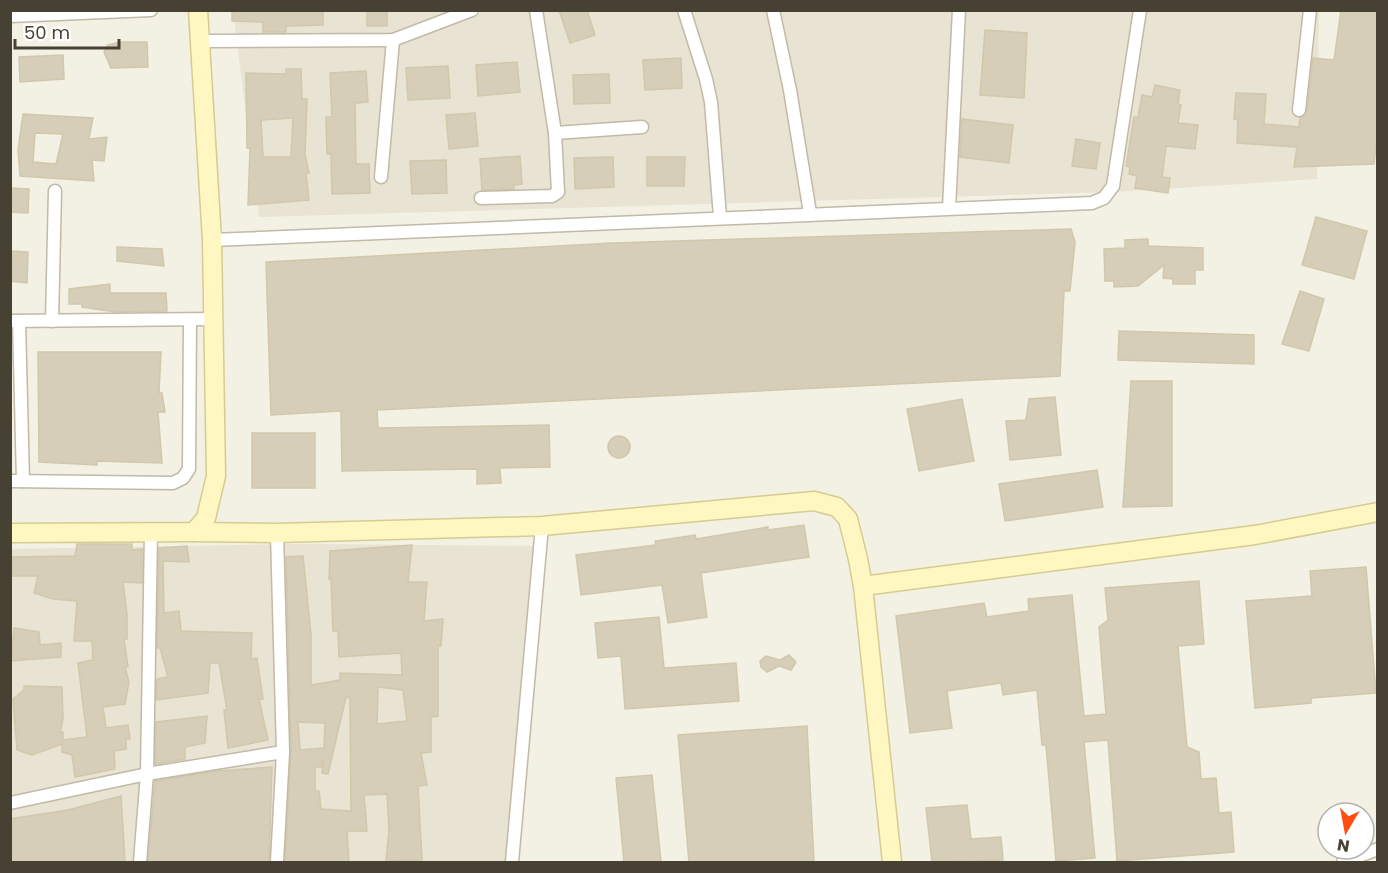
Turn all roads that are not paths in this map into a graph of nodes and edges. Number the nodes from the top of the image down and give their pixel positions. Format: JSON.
{"nodes":[{"id":1,"x":151,"y":10,"type":"edge"},
{"id":2,"x":198,"y":10,"type":"edge"},
{"id":3,"x":472,"y":10,"type":"edge"},
{"id":4,"x":536,"y":10,"type":"edge"},
{"id":5,"x":684,"y":10,"type":"edge"},
{"id":6,"x":773,"y":10,"type":"edge"},
{"id":7,"x":959,"y":10,"type":"edge"},
{"id":8,"x":1140,"y":10,"type":"edge"},
{"id":9,"x":1310,"y":10,"type":"edge"},
{"id":10,"x":10,"y":16,"type":"edge"},
{"id":11,"x":393,"y":40,"type":"junction"},
{"id":12,"x":202,"y":41,"type":"junction"},
{"id":13,"x":1299,"y":110,"type":"dead end"},
{"id":14,"x":642,"y":127,"type":"dead end"},
{"id":15,"x":555,"y":133,"type":"junction"},
{"id":16,"x":381,"y":177,"type":"dead end"},
{"id":17,"x":55,"y":191,"type":"dead end"},
{"id":18,"x":481,"y":198,"type":"dead end"},
{"id":19,"x":949,"y":208,"type":"junction"},
{"id":20,"x":810,"y":213,"type":"junction"},
{"id":21,"x":720,"y":217,"type":"junction"},
{"id":22,"x":212,"y":240,"type":"junction"},
{"id":23,"x":212,"y":319,"type":"junction"},
{"id":24,"x":190,"y":320,"type":"junction"},
{"id":25,"x":15,"y":321,"type":"edge"},
{"id":26,"x":52,"y":321,"type":"junction"},
{"id":27,"x":16,"y":481,"type":"edge"},
{"id":28,"x":1377,"y":512,"type":"edge"},
{"id":29,"x":542,"y":526,"type":"junction"},
{"id":30,"x":151,"y":532,"type":"junction"},
{"id":31,"x":195,"y":532,"type":"junction"},
{"id":32,"x":277,"y":532,"type":"junction"},
{"id":33,"x":10,"y":533,"type":"edge"},
{"id":34,"x":863,"y":586,"type":"junction"},
{"id":35,"x":283,"y":752,"type":"junction"},
{"id":36,"x":147,"y":774,"type":"junction"},
{"id":37,"x":10,"y":803,"type":"edge"},
{"id":38,"x":1377,"y":849,"type":"edge"},
{"id":39,"x":140,"y":862,"type":"edge"},
{"id":40,"x":278,"y":862,"type":"edge"},
{"id":41,"x":512,"y":862,"type":"edge"},
{"id":42,"x":892,"y":862,"type":"edge"},
{"id":43,"x":1343,"y":862,"type":"edge"}],
"edges":[{"from":1,"to":10,"type":"street"},
{"from":2,"to":12,"type":"street"},
{"from":3,"to":11,"type":"street"},
{"from":4,"to":15,"type":"street"},
{"from":5,"to":21,"type":"street"},
{"from":6,"to":20,"type":"street"},
{"from":7,"to":19,"type":"street"},
{"from":8,"to":19,"type":"street"},
{"from":9,"to":13,"type":"street"},
{"from":11,"to":12,"type":"street"},
{"from":11,"to":16,"type":"street"},
{"from":12,"to":22,"type":"street"},
{"from":14,"to":15,"type":"street"},
{"from":15,"to":18,"type":"street"},
{"from":17,"to":26,"type":"street"},
{"from":19,"to":20,"type":"street"},
{"from":20,"to":21,"type":"street"},
{"from":21,"to":22,"type":"street"},
{"from":22,"to":23,"type":"street"},
{"from":23,"to":24,"type":"street"},
{"from":23,"to":31,"type":"street"},
{"from":24,"to":26,"type":"street"},
{"from":24,"to":27,"type":"street"},
{"from":25,"to":26,"type":"street"},
{"from":25,"to":27,"type":"street"},
{"from":28,"to":34,"type":"street"},
{"from":29,"to":32,"type":"street"},
{"from":29,"to":34,"type":"street"},
{"from":29,"to":41,"type":"street"},
{"from":30,"to":31,"type":"street"},
{"from":30,"to":33,"type":"street"},
{"from":30,"to":36,"type":"street"},
{"from":31,"to":32,"type":"street"},
{"from":32,"to":35,"type":"street"},
{"from":34,"to":42,"type":"street"},
{"from":35,"to":36,"type":"street"},
{"from":35,"to":40,"type":"street"},
{"from":36,"to":37,"type":"street"},
{"from":36,"to":39,"type":"street"},
{"from":38,"to":43,"type":"street"}]}
